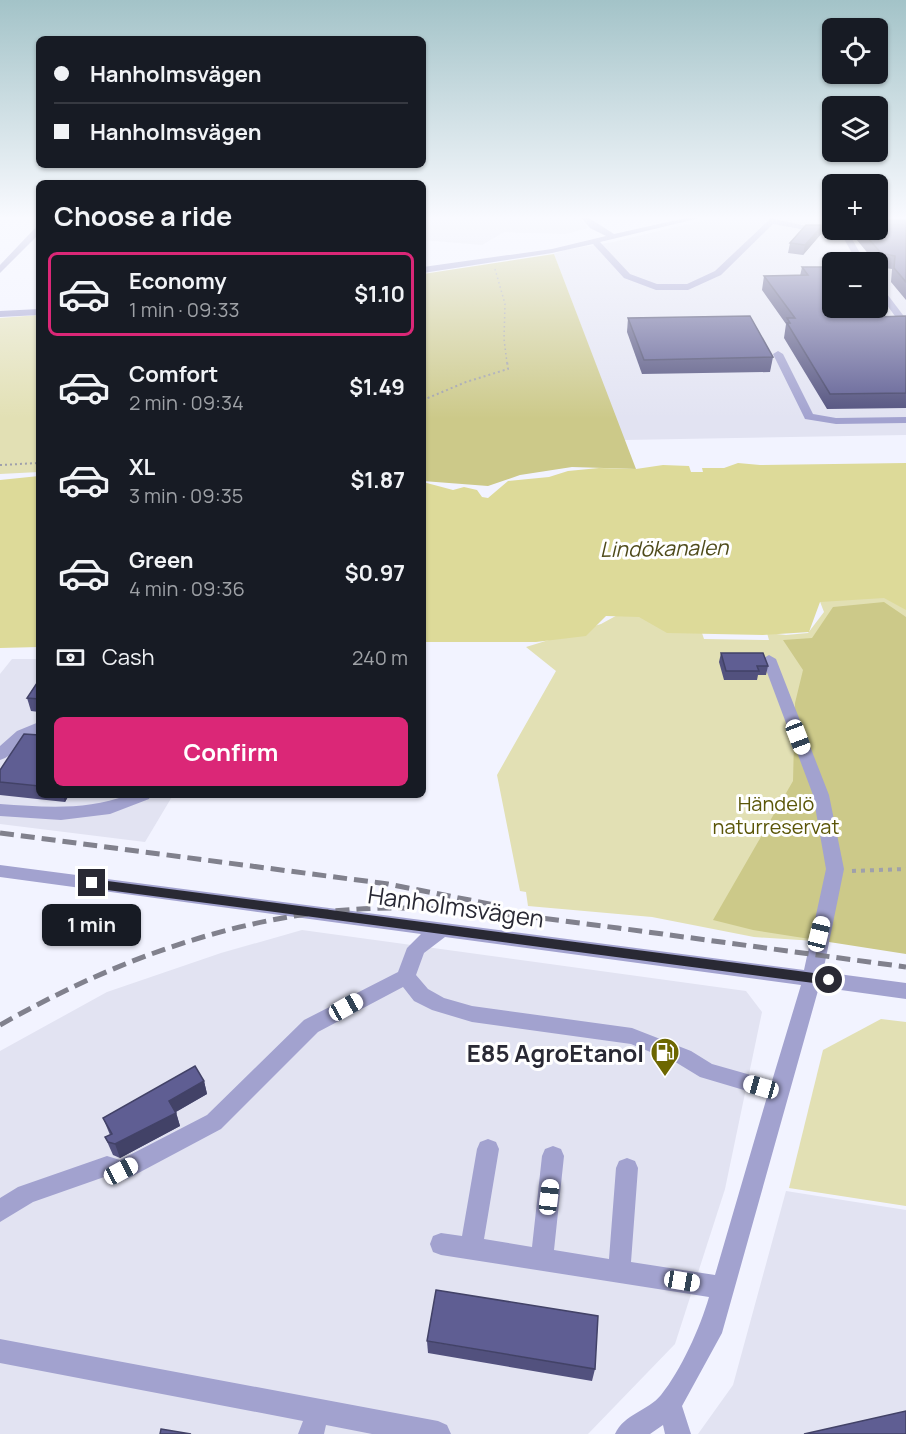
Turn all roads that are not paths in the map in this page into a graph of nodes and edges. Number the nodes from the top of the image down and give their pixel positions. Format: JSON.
{"nodes":[{"id":1,"x":647,"y":285,"type":"edge"},
{"id":2,"x":692,"y":285,"type":"edge"},
{"id":3,"x":888,"y":301,"type":"edge"},
{"id":4,"x":36,"y":312,"type":"edge"},
{"id":5,"x":0,"y":314,"type":"edge"},
{"id":6,"x":906,"y":325,"type":"edge"},
{"id":7,"x":778,"y":354,"type":"dead end"},
{"id":8,"x":906,"y":420,"type":"edge"},
{"id":9,"x":769,"y":659,"type":"dead end"},
{"id":10,"x":36,"y":728,"type":"edge"},
{"id":11,"x":0,"y":755,"type":"edge"},
{"id":12,"x":135,"y":798,"type":"edge"},
{"id":13,"x":0,"y":810,"type":"edge"},
{"id":14,"x":0,"y":871,"type":"edge"},
{"id":15,"x":443,"y":930,"type":"junction"},
{"id":16,"x":407,"y":970,"type":"junction"},
{"id":17,"x":812,"y":978,"type":"junction"},
{"id":18,"x":906,"y":991,"type":"edge"},
{"id":19,"x":780,"y":1092,"type":"junction"},
{"id":20,"x":488,"y":1149,"type":"dead end"},
{"id":21,"x":553,"y":1156,"type":"dead end"},
{"id":22,"x":627,"y":1168,"type":"dead end"},
{"id":23,"x":0,"y":1211,"type":"edge"},
{"id":24,"x":441,"y":1244,"type":"dead end"},
{"id":25,"x":471,"y":1248,"type":"junction"},
{"id":26,"x":542,"y":1259,"type":"junction"},
{"id":27,"x":619,"y":1271,"type":"junction"},
{"id":28,"x":723,"y":1288,"type":"junction"},
{"id":29,"x":0,"y":1351,"type":"edge"},
{"id":30,"x":669,"y":1405,"type":"junction"},
{"id":31,"x":315,"y":1423,"type":"edge"},
{"id":32,"x":438,"y":1434,"type":"edge"},
{"id":33,"x":628,"y":1434,"type":"edge"},
{"id":34,"x":678,"y":1434,"type":"edge"}],
"edges":[{"from":1,"to":2,"type":"street"},
{"from":3,"to":6,"type":"street"},
{"from":4,"to":5,"type":"street"},
{"from":7,"to":8,"type":"street"},
{"from":9,"to":17,"type":"street"},
{"from":10,"to":11,"type":"street"},
{"from":12,"to":13,"type":"street"},
{"from":14,"to":15,"type":"street","name":"Hanholmsvägen"},
{"from":15,"to":16,"type":"street"},
{"from":15,"to":17,"type":"street","name":"Hanholmsvägen"},
{"from":16,"to":19,"type":"street"},
{"from":16,"to":23,"type":"street"},
{"from":17,"to":18,"type":"street","name":"Hanholmsvägen"},
{"from":17,"to":19,"type":"street"},
{"from":19,"to":28,"type":"street"},
{"from":20,"to":25,"type":"street"},
{"from":21,"to":26,"type":"street"},
{"from":22,"to":27,"type":"street"},
{"from":24,"to":25,"type":"street"},
{"from":25,"to":26,"type":"street"},
{"from":26,"to":27,"type":"street"},
{"from":27,"to":28,"type":"street"},
{"from":28,"to":30,"type":"street"},
{"from":29,"to":31,"type":"street"},
{"from":30,"to":33,"type":"street"},
{"from":30,"to":34,"type":"street"},
{"from":31,"to":32,"type":"street"}]}
